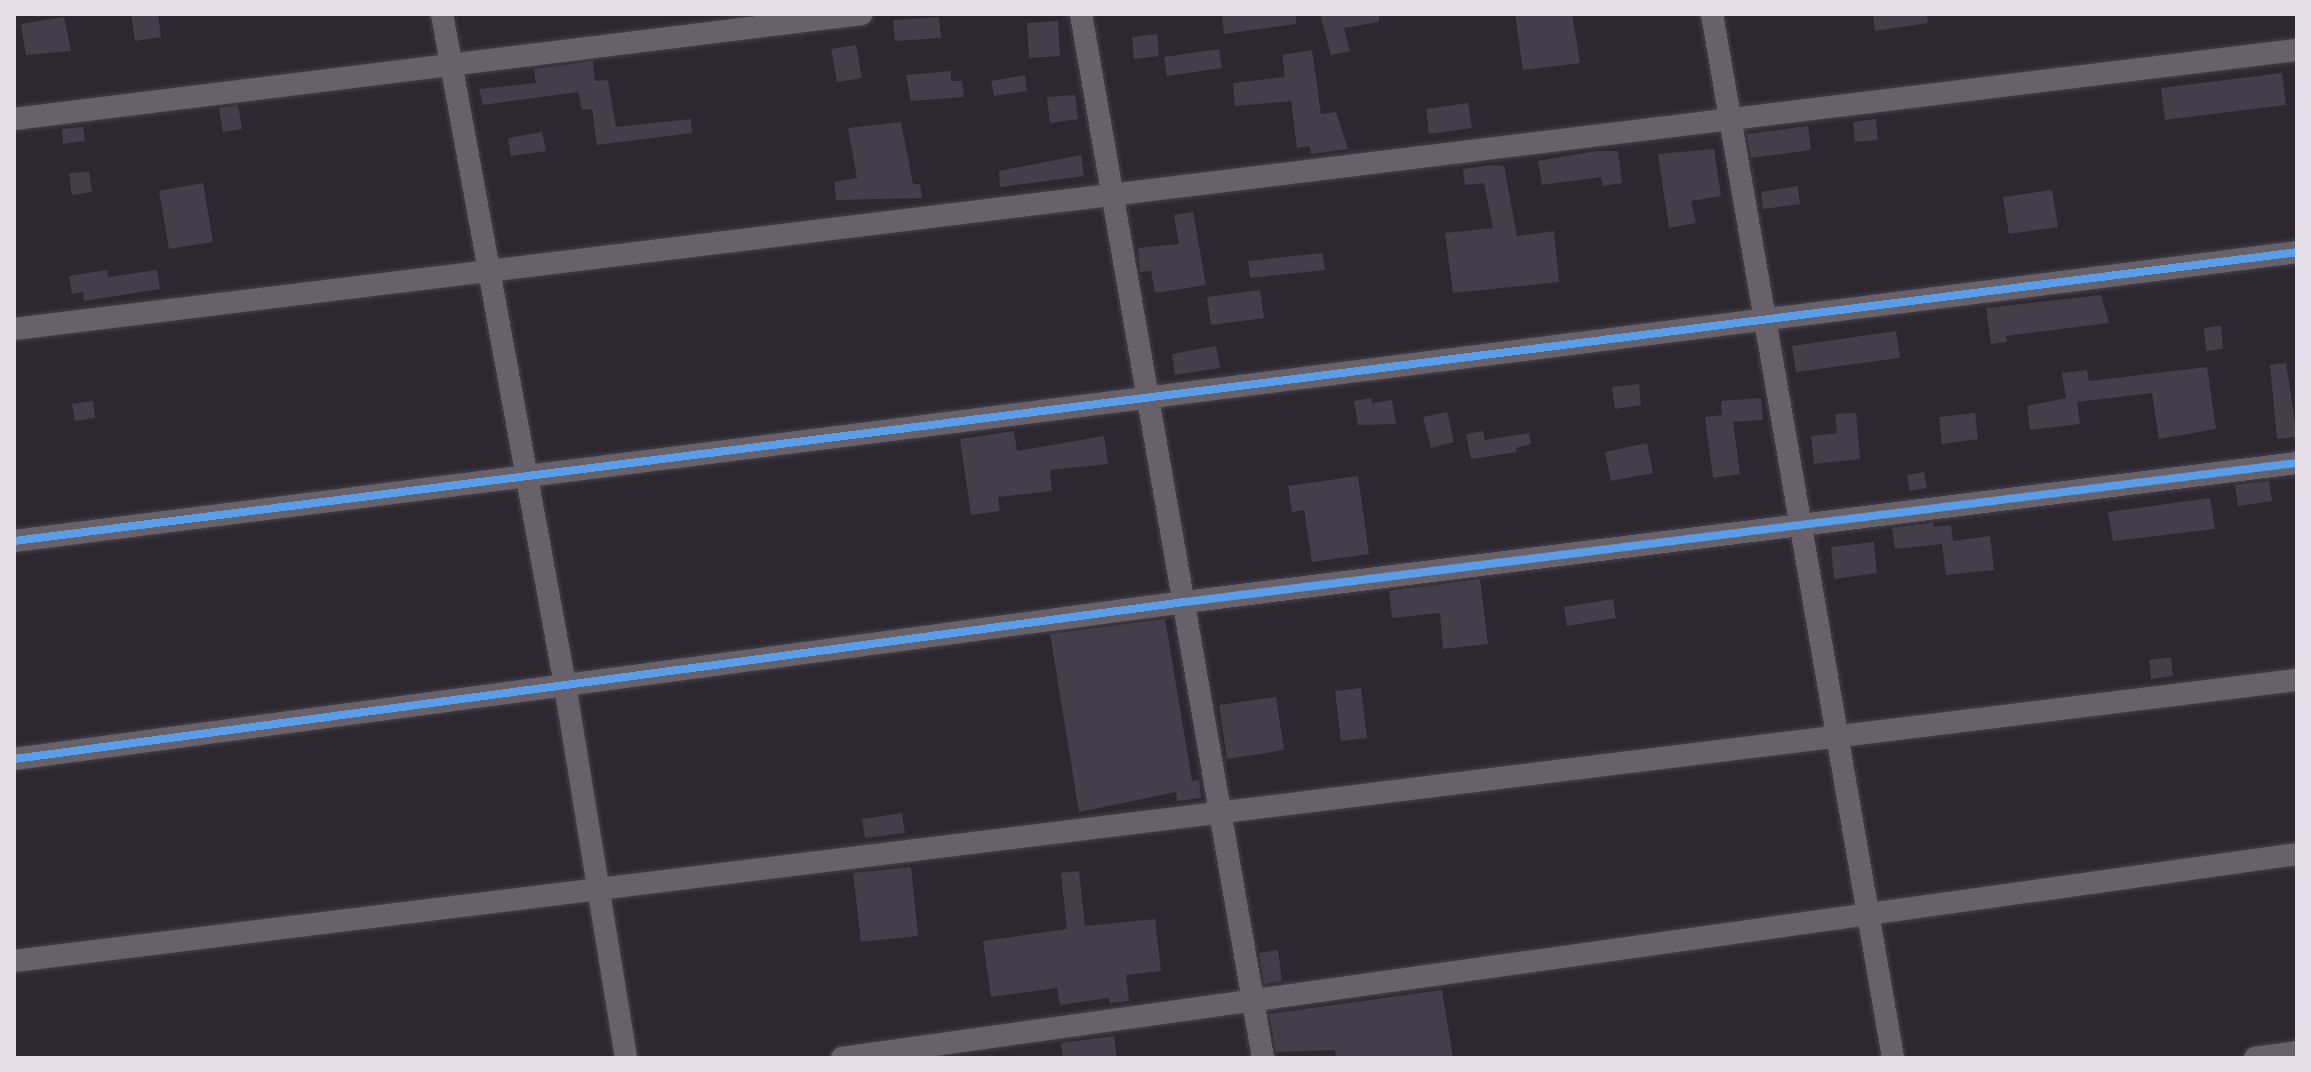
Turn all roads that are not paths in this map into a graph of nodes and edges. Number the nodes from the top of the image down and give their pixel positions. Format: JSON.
{"nodes":[{"id":1,"x":442,"y":14,"type":"edge"},
{"id":2,"x":862,"y":14,"type":"edge"},
{"id":3,"x":1081,"y":14,"type":"edge"},
{"id":4,"x":1712,"y":14,"type":"edge"},
{"id":5,"x":2297,"y":50,"type":"edge"},
{"id":6,"x":451,"y":65,"type":"junction"},
{"id":7,"x":14,"y":119,"type":"edge"},
{"id":8,"x":1732,"y":122,"type":"junction"},
{"id":9,"x":1113,"y":196,"type":"junction"},
{"id":10,"x":2297,"y":252,"type":"edge"},
{"id":11,"x":488,"y":273,"type":"junction"},
{"id":12,"x":1767,"y":318,"type":"junction"},
{"id":13,"x":14,"y":329,"type":"edge"},
{"id":14,"x":1149,"y":400,"type":"junction"},
{"id":15,"x":2297,"y":463,"type":"edge"},
{"id":16,"x":524,"y":478,"type":"junction"},
{"id":17,"x":1801,"y":524,"type":"junction"},
{"id":18,"x":14,"y":541,"type":"edge"},
{"id":19,"x":1185,"y":602,"type":"junction"},
{"id":20,"x":2297,"y":680,"type":"edge"},
{"id":21,"x":565,"y":685,"type":"junction"},
{"id":22,"x":1838,"y":735,"type":"junction"},
{"id":23,"x":14,"y":759,"type":"edge"},
{"id":24,"x":1220,"y":810,"type":"junction"},
{"id":25,"x":2297,"y":854,"type":"edge"},
{"id":26,"x":596,"y":888,"type":"junction"},
{"id":27,"x":1869,"y":914,"type":"junction"},
{"id":28,"x":14,"y":961,"type":"edge"},
{"id":29,"x":1253,"y":1000,"type":"junction"},
{"id":30,"x":2297,"y":1052,"type":"edge"},
{"id":31,"x":626,"y":1058,"type":"edge"},
{"id":32,"x":842,"y":1058,"type":"edge"},
{"id":33,"x":1263,"y":1058,"type":"edge"},
{"id":34,"x":1893,"y":1058,"type":"edge"},
{"id":35,"x":2255,"y":1058,"type":"edge"}],
"edges":[{"from":1,"to":6,"type":"street"},
{"from":2,"to":6,"type":"street"},
{"from":3,"to":9,"type":"street"},
{"from":4,"to":8,"type":"street"},
{"from":5,"to":8,"type":"street"},
{"from":6,"to":7,"type":"street"},
{"from":6,"to":11,"type":"street"},
{"from":8,"to":9,"type":"street"},
{"from":8,"to":12,"type":"street"},
{"from":9,"to":11,"type":"street"},
{"from":9,"to":14,"type":"street"},
{"from":10,"to":12,"type":"street"},
{"from":11,"to":13,"type":"street"},
{"from":11,"to":16,"type":"street"},
{"from":12,"to":14,"type":"street"},
{"from":12,"to":17,"type":"street"},
{"from":14,"to":16,"type":"street"},
{"from":14,"to":19,"type":"street"},
{"from":15,"to":17,"type":"street"},
{"from":16,"to":18,"type":"street"},
{"from":16,"to":21,"type":"street"},
{"from":17,"to":19,"type":"street"},
{"from":17,"to":22,"type":"street"},
{"from":19,"to":21,"type":"street"},
{"from":19,"to":24,"type":"street"},
{"from":20,"to":22,"type":"street"},
{"from":21,"to":23,"type":"street"},
{"from":21,"to":26,"type":"street"},
{"from":22,"to":24,"type":"street"},
{"from":22,"to":27,"type":"street"},
{"from":24,"to":26,"type":"street"},
{"from":24,"to":29,"type":"street"},
{"from":25,"to":27,"type":"street"},
{"from":26,"to":28,"type":"street"},
{"from":26,"to":31,"type":"street"},
{"from":27,"to":29,"type":"street"},
{"from":27,"to":34,"type":"street"},
{"from":29,"to":32,"type":"street"},
{"from":29,"to":33,"type":"street"},
{"from":30,"to":35,"type":"street"}]}
